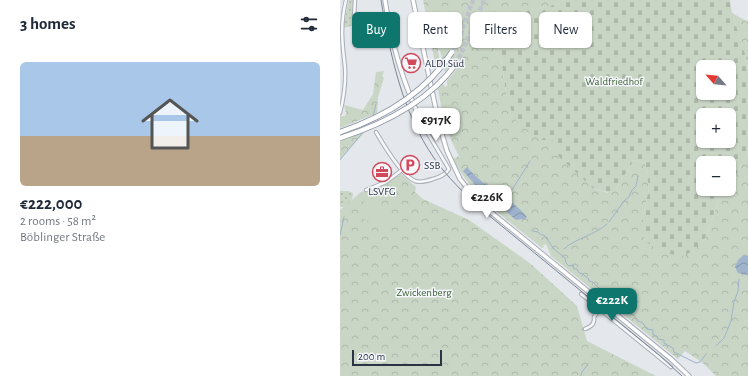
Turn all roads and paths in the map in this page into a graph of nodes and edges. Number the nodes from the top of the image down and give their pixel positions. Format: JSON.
{"nodes":[{"id":1,"x":346,"y":0,"type":"edge"},
{"id":2,"x":355,"y":0,"type":"edge"},
{"id":3,"x":385,"y":0,"type":"edge"},
{"id":4,"x":414,"y":0,"type":"edge"},
{"id":5,"x":354,"y":12,"type":"edge"},
{"id":6,"x":340,"y":25,"type":"edge"},
{"id":7,"x":452,"y":52,"type":"tunnel mouth"},
{"id":8,"x":456,"y":64,"type":"tunnel mouth"},
{"id":9,"x":340,"y":113,"type":"edge"},
{"id":10,"x":438,"y":118,"type":"junction"},
{"id":11,"x":427,"y":123,"type":"junction"},
{"id":12,"x":439,"y":124,"type":"junction"},
{"id":13,"x":340,"y":132,"type":"edge"},
{"id":14,"x":376,"y":132,"type":"dead end"},
{"id":15,"x":340,"y":138,"type":"edge"},
{"id":16,"x":452,"y":163,"type":"junction"},
{"id":17,"x":402,"y":170,"type":"junction"},
{"id":18,"x":366,"y":190,"type":"dead end"},
{"id":19,"x":581,"y":294,"type":"dead end"},
{"id":20,"x":600,"y":308,"type":"junction"},
{"id":21,"x":607,"y":308,"type":"junction"},
{"id":22,"x":585,"y":329,"type":"dead end"},
{"id":23,"x":658,"y":349,"type":"junction"},
{"id":24,"x":659,"y":355,"type":"junction"},
{"id":25,"x":666,"y":355,"type":"junction"},
{"id":26,"x":671,"y":367,"type":"dead end"},
{"id":27,"x":689,"y":376,"type":"edge"}],
"edges":[{"from":1,"to":6,"type":"street"},
{"from":2,"to":5,"type":"street"},
{"from":3,"to":11,"type":"main road"},
{"from":4,"to":10,"type":"main road"},
{"from":6,"to":9,"type":"street"},
{"from":7,"to":13,"type":"highway","bridge":true},
{"from":8,"to":15,"type":"highway","bridge":true},
{"from":10,"to":11,"type":"main road"},
{"from":10,"to":12,"type":"main road"},
{"from":11,"to":12,"type":"main road"},
{"from":11,"to":17,"type":"street"},
{"from":12,"to":16,"type":"main road"},
{"from":14,"to":17,"type":"street"},
{"from":16,"to":21,"type":"main road"},
{"from":16,"to":27,"type":"main road"},
{"from":17,"to":18,"type":"street"},
{"from":19,"to":20,"type":"street"},
{"from":20,"to":21,"type":"street"},
{"from":20,"to":22,"type":"street"},
{"from":20,"to":24,"type":"street"},
{"from":21,"to":23,"type":"main road"},
{"from":23,"to":24,"type":"street"},
{"from":23,"to":25,"type":"main road"},
{"from":24,"to":25,"type":"street"},
{"from":24,"to":26,"type":"street"},
{"from":25,"to":27,"type":"main road"}]}
